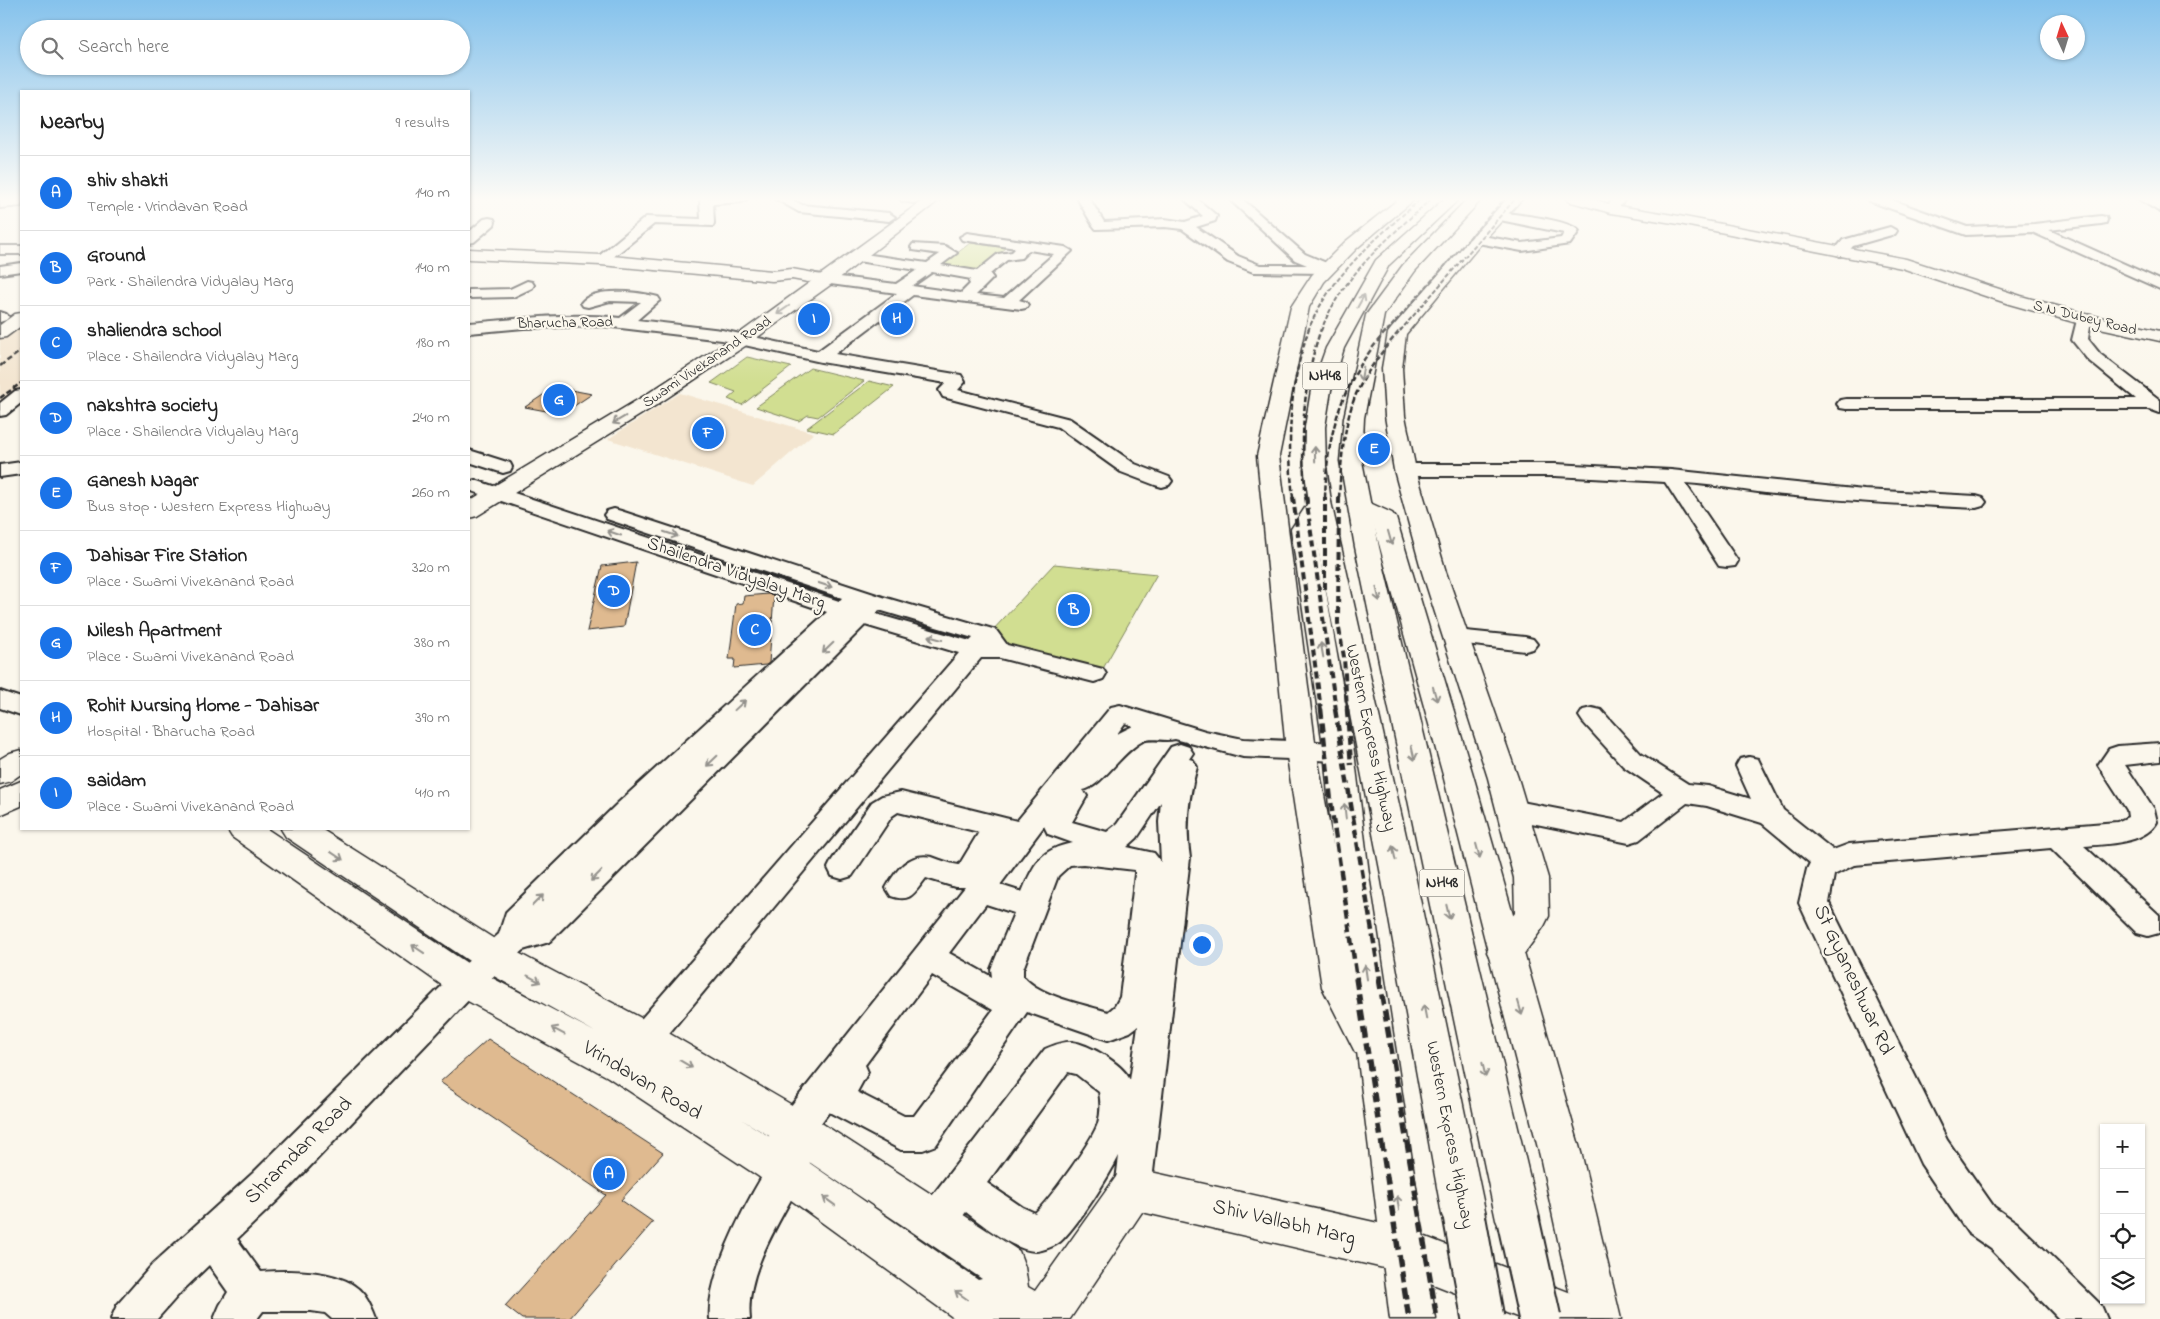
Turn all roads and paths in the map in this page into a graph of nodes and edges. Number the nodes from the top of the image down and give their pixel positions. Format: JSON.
{"nodes":[{"id":1,"x":635,"y":260,"type":"edge"},
{"id":2,"x":824,"y":260,"type":"edge"},
{"id":3,"x":869,"y":260,"type":"edge"},
{"id":4,"x":943,"y":260,"type":"edge"},
{"id":5,"x":1000,"y":260,"type":"edge"},
{"id":6,"x":1058,"y":260,"type":"edge"},
{"id":7,"x":1234,"y":260,"type":"edge"},
{"id":8,"x":1306,"y":260,"type":"edge"},
{"id":9,"x":1337,"y":260,"type":"edge"},
{"id":10,"x":1378,"y":260,"type":"edge"},
{"id":11,"x":1386,"y":260,"type":"edge"},
{"id":12,"x":1417,"y":260,"type":"edge"},
{"id":13,"x":1434,"y":260,"type":"edge"},
{"id":14,"x":1460,"y":260,"type":"edge"},
{"id":15,"x":1882,"y":260,"type":"edge"},
{"id":16,"x":2104,"y":260,"type":"edge"},
{"id":17,"x":866,"y":261,"type":"junction"},
{"id":18,"x":1382,"y":263,"type":"junction"},
{"id":19,"x":20,"y":268,"type":"edge"},
{"id":20,"x":933,"y":268,"type":"junction"},
{"id":21,"x":1409,"y":268,"type":"junction"},
{"id":22,"x":1328,"y":269,"type":"junction"},
{"id":23,"x":0,"y":270,"type":"edge"},
{"id":24,"x":800,"y":275,"type":"junction"},
{"id":25,"x":827,"y":279,"type":"junction"},
{"id":26,"x":980,"y":284,"type":"junction"},
{"id":27,"x":527,"y":285,"type":"dead end"},
{"id":28,"x":2160,"y":285,"type":"edge"},
{"id":29,"x":905,"y":289,"type":"junction"},
{"id":30,"x":470,"y":294,"type":"edge"},
{"id":31,"x":965,"y":297,"type":"junction"},
{"id":32,"x":588,"y":304,"type":"dead end"},
{"id":33,"x":20,"y":305,"type":"edge"},
{"id":34,"x":0,"y":317,"type":"edge"},
{"id":35,"x":20,"y":319,"type":"edge"},
{"id":36,"x":2084,"y":319,"type":"junction"},
{"id":37,"x":624,"y":323,"type":"junction"},
{"id":38,"x":470,"y":328,"type":"edge"},
{"id":39,"x":0,"y":333,"type":"edge"},
{"id":40,"x":722,"y":335,"type":"junction"},
{"id":41,"x":2160,"y":336,"type":"edge"},
{"id":42,"x":742,"y":340,"type":"junction"},
{"id":43,"x":821,"y":357,"type":"junction"},
{"id":44,"x":20,"y":396,"type":"edge"},
{"id":45,"x":1846,"y":404,"type":"dead end"},
{"id":46,"x":2158,"y":407,"type":"edge"},
{"id":47,"x":0,"y":411,"type":"edge"},
{"id":48,"x":470,"y":457,"type":"edge"},
{"id":49,"x":20,"y":468,"type":"edge"},
{"id":50,"x":1405,"y":470,"type":"junction"},
{"id":51,"x":0,"y":471,"type":"edge"},
{"id":52,"x":1671,"y":476,"type":"junction"},
{"id":53,"x":1162,"y":481,"type":"dead end"},
{"id":54,"x":491,"y":482,"type":"edge"},
{"id":55,"x":1320,"y":502,"type":"junction"},
{"id":56,"x":1976,"y":502,"type":"dead end"},
{"id":57,"x":1359,"y":505,"type":"junction"},
{"id":58,"x":470,"y":510,"type":"edge"},
{"id":59,"x":1727,"y":561,"type":"dead end"},
{"id":60,"x":859,"y":606,"type":"junction"},
{"id":61,"x":1456,"y":637,"type":"junction"},
{"id":62,"x":1525,"y":644,"type":"dead end"},
{"id":63,"x":988,"y":645,"type":"junction"},
{"id":64,"x":1094,"y":674,"type":"dead end"},
{"id":65,"x":0,"y":699,"type":"edge"},
{"id":66,"x":20,"y":707,"type":"edge"},
{"id":67,"x":1592,"y":716,"type":"dead end"},
{"id":68,"x":1301,"y":750,"type":"junction"},
{"id":69,"x":1339,"y":752,"type":"junction"},
{"id":70,"x":2160,"y":752,"type":"edge"},
{"id":71,"x":20,"y":761,"type":"edge"},
{"id":72,"x":1749,"y":766,"type":"dead end"},
{"id":73,"x":1184,"y":767,"type":"dead end"},
{"id":74,"x":0,"y":772,"type":"edge"},
{"id":75,"x":20,"y":793,"type":"edge"},
{"id":76,"x":1682,"y":793,"type":"junction"},
{"id":77,"x":1064,"y":794,"type":"junction"},
{"id":78,"x":0,"y":804,"type":"edge"},
{"id":79,"x":1512,"y":810,"type":"junction"},
{"id":80,"x":1772,"y":816,"type":"junction"},
{"id":81,"x":245,"y":830,"type":"edge"},
{"id":82,"x":298,"y":830,"type":"edge"},
{"id":83,"x":1011,"y":830,"type":"junction"},
{"id":84,"x":2057,"y":837,"type":"junction"},
{"id":85,"x":1831,"y":864,"type":"junction"},
{"id":86,"x":842,"y":868,"type":"dead end"},
{"id":87,"x":901,"y":888,"type":"dead end"},
{"id":88,"x":980,"y":890,"type":"junction"},
{"id":89,"x":1031,"y":907,"type":"junction"},
{"id":90,"x":2148,"y":924,"type":"dead end"},
{"id":91,"x":1505,"y":952,"type":"junction"},
{"id":92,"x":491,"y":960,"type":"junction"},
{"id":93,"x":934,"y":961,"type":"junction"},
{"id":94,"x":633,"y":1052,"type":"junction"},
{"id":95,"x":1377,"y":1055,"type":"junction"},
{"id":96,"x":790,"y":1150,"type":"junction"},
{"id":97,"x":962,"y":1187,"type":"junction"},
{"id":98,"x":1133,"y":1189,"type":"junction"},
{"id":99,"x":895,"y":1195,"type":"junction"},
{"id":100,"x":935,"y":1222,"type":"junction"},
{"id":101,"x":867,"y":1228,"type":"junction"},
{"id":102,"x":210,"y":1238,"type":"junction"},
{"id":103,"x":1405,"y":1251,"type":"junction"},
{"id":104,"x":243,"y":1305,"type":"edge"},
{"id":105,"x":1031,"y":1313,"type":"edge"},
{"id":106,"x":131,"y":1319,"type":"edge"},
{"id":107,"x":356,"y":1319,"type":"edge"},
{"id":108,"x":730,"y":1319,"type":"edge"},
{"id":109,"x":1413,"y":1319,"type":"edge"},
{"id":110,"x":1482,"y":1319,"type":"edge"},
{"id":111,"x":1540,"y":1319,"type":"edge"},
{"id":112,"x":1581,"y":1319,"type":"edge"},
{"id":113,"x":1598,"y":1319,"type":"edge"},
{"id":114,"x":2087,"y":1319,"type":"edge"}],
"edges":[{"from":1,"to":24,"type":"main road"},
{"from":2,"to":24,"type":"main road","name":"Swami Vivekanand Road"},
{"from":3,"to":17,"type":"street"},
{"from":4,"to":20,"type":"street"},
{"from":5,"to":26,"type":"street"},
{"from":6,"to":31,"type":"street"},
{"from":7,"to":22,"type":"street"},
{"from":8,"to":22,"type":"street"},
{"from":9,"to":22,"type":"main road"},
{"from":10,"to":18,"type":"main road"},
{"from":11,"to":18,"type":"main road","name":"Western Express Highway","number":"NH48"},
{"from":12,"to":21,"type":"main road","number":"NH48"},
{"from":13,"to":21,"type":"main road"},
{"from":14,"to":50,"type":"main road"},
{"from":15,"to":36,"type":"main road","name":"S N Dubey Road"},
{"from":16,"to":28,"type":"street"},
{"from":17,"to":20,"type":"street"},
{"from":17,"to":25,"type":"main road","name":"Swami Vivekanand Road"},
{"from":55,"to":18,"type":"main road","name":"Western Express Highway","number":"NH48","one_way":true},
{"from":19,"to":23,"type":"street"},
{"from":20,"to":26,"type":"street"},
{"from":20,"to":29,"type":"street"},
{"from":21,"to":57,"type":"main road","number":"NH48","one_way":true},
{"from":22,"to":68,"type":"main road"},
{"from":24,"to":25,"type":"street"},
{"from":24,"to":40,"type":"main road","name":"Swami Vivekanand Road"},
{"from":25,"to":29,"type":"street"},
{"from":25,"to":42,"type":"main road","name":"Swami Vivekanand Road","one_way":true},
{"from":26,"to":31,"type":"street"},
{"from":27,"to":30,"type":"street"},
{"from":29,"to":31,"type":"street"},
{"from":29,"to":43,"type":"street"},
{"from":32,"to":37,"type":"street"},
{"from":33,"to":34,"type":"main road"},
{"from":35,"to":39,"type":"main road"},
{"from":36,"to":41,"type":"main road","name":"S N Dubey Road"},
{"from":36,"to":46,"type":"street"},
{"from":37,"to":38,"type":"street","name":"Bharucha Road"},
{"from":37,"to":40,"type":"street","name":"Bharucha Road"},
{"from":40,"to":42,"type":"street","name":"Bharucha Road"},
{"from":40,"to":54,"type":"main road","name":"Swami Vivekanand Road"},
{"from":42,"to":43,"type":"street","name":"Bharucha Road"},
{"from":42,"to":54,"type":"main road","name":"Swami Vivekanand Road","one_way":true},
{"from":43,"to":53,"type":"street","name":"Bharucha Road"},
{"from":44,"to":47,"type":"street"},
{"from":45,"to":46,"type":"street"},
{"from":48,"to":54,"type":"street","name":"Shailendra Vidyalay Marg"},
{"from":49,"to":51,"type":"street"},
{"from":50,"to":52,"type":"street"},
{"from":50,"to":61,"type":"main road"},
{"from":52,"to":56,"type":"street"},
{"from":52,"to":59,"type":"street"},
{"from":54,"to":58,"type":"main road","name":"Swami Vivekanand Road"},
{"from":54,"to":60,"type":"street","name":"Shailendra Vidyalay Marg"},
{"from":69,"to":55,"type":"main road","one_way":true},
{"from":110,"to":55,"type":"main road","name":"Western Express Highway","number":"NH48","one_way":true,"bridge":true},
{"from":57,"to":91,"type":"main road","one_way":true},
{"from":57,"to":111,"type":"main road","number":"NH48","one_way":true,"bridge":true},
{"from":60,"to":63,"type":"street","name":"Shailendra Vidyalay Marg"},
{"from":60,"to":92,"type":"street"},
{"from":61,"to":62,"type":"street"},
{"from":61,"to":79,"type":"main road"},
{"from":63,"to":64,"type":"street","name":"Shailendra Vidyalay Marg"},
{"from":63,"to":94,"type":"street"},
{"from":65,"to":66,"type":"street"},
{"from":67,"to":76,"type":"street"},
{"from":68,"to":69,"type":"street"},
{"from":68,"to":77,"type":"street"},
{"from":68,"to":95,"type":"main road"},
{"from":95,"to":69,"type":"main road","one_way":true},
{"from":70,"to":84,"type":"street"},
{"from":71,"to":74,"type":"main road"},
{"from":72,"to":80,"type":"street"},
{"from":73,"to":98,"type":"street"},
{"from":75,"to":78,"type":"main road"},
{"from":76,"to":79,"type":"street"},
{"from":76,"to":80,"type":"street"},
{"from":77,"to":77,"type":"street"},
{"from":77,"to":83,"type":"street"},
{"from":79,"to":91,"type":"main road"},
{"from":80,"to":85,"type":"street"},
{"from":92,"to":81,"type":"main road","name":"Vrindavan Road","one_way":true},
{"from":82,"to":92,"type":"main road","one_way":true},
{"from":83,"to":86,"type":"street"},
{"from":83,"to":87,"type":"street"},
{"from":83,"to":88,"type":"street"},
{"from":84,"to":85,"type":"street"},
{"from":84,"to":90,"type":"street"},
{"from":85,"to":114,"type":"street","name":"St Gyaneshwar Rd"},
{"from":88,"to":89,"type":"street"},
{"from":88,"to":93,"type":"street"},
{"from":89,"to":89,"type":"street"},
{"from":91,"to":113,"type":"main road","one_way":true},
{"from":92,"to":94,"type":"main road","name":"Vrindavan Road"},
{"from":92,"to":102,"type":"street","name":"Shramdan Road"},
{"from":93,"to":93,"type":"street"},
{"from":93,"to":96,"type":"street"},
{"from":94,"to":96,"type":"main road","name":"Vrindavan Road"},
{"from":103,"to":95,"type":"main road","one_way":true},
{"from":96,"to":99,"type":"main road"},
{"from":101,"to":96,"type":"main road","one_way":true},
{"from":96,"to":108,"type":"street"},
{"from":97,"to":97,"type":"street"},
{"from":97,"to":100,"type":"street"},
{"from":98,"to":103,"type":"main road","name":"Shiv Vallabh Marg"},
{"from":98,"to":105,"type":"main road"},
{"from":99,"to":100,"type":"main road"},
{"from":99,"to":101,"type":"main road"},
{"from":100,"to":105,"type":"main road"},
{"from":105,"to":101,"type":"main road","one_way":true},
{"from":102,"to":104,"type":"street"},
{"from":102,"to":106,"type":"street","name":"Shramdan Road"},
{"from":103,"to":109,"type":"main road"},
{"from":103,"to":112,"type":"main road","name":"Shiv Vallabh Marg"},
{"from":104,"to":107,"type":"street"}]}
